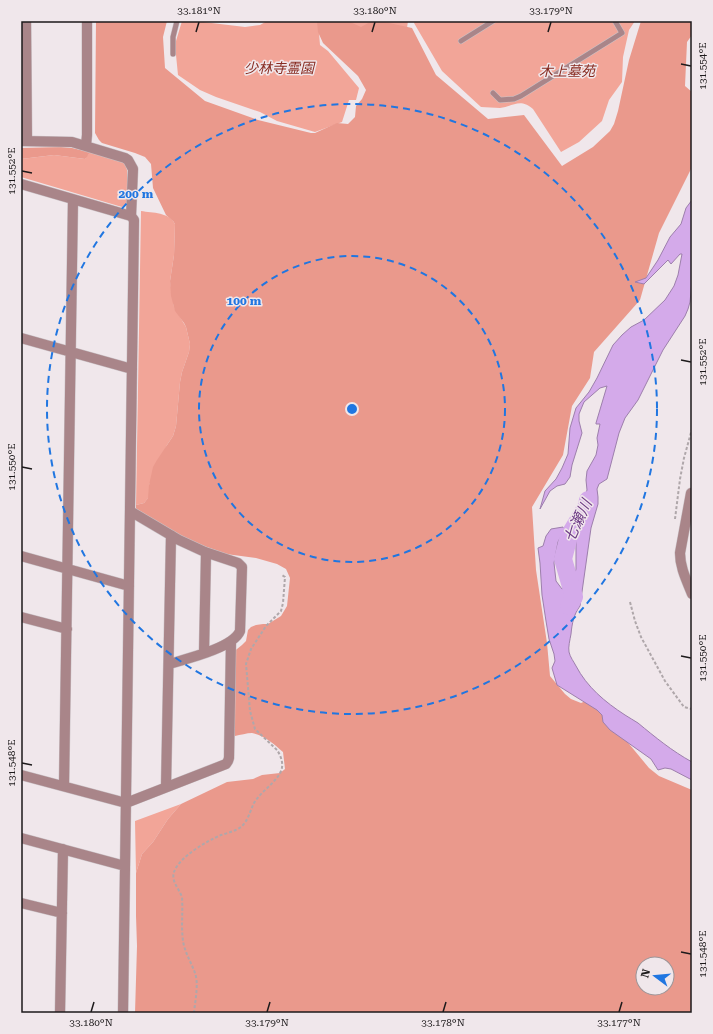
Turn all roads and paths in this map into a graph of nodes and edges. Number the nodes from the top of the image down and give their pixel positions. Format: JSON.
{"nodes":[{"id":1,"x":26,"y":21,"type":"edge"},
{"id":2,"x":87,"y":21,"type":"edge"},
{"id":3,"x":177,"y":21,"type":"edge"},
{"id":4,"x":493,"y":21,"type":"edge"},
{"id":5,"x":615,"y":21,"type":"edge"},
{"id":6,"x":461,"y":41,"type":"dead end"},
{"id":7,"x":173,"y":54,"type":"dead end"},
{"id":8,"x":493,"y":93,"type":"dead end"},
{"id":9,"x":24,"y":141,"type":"edge"},
{"id":10,"x":86,"y":145,"type":"junction"},
{"id":11,"x":21,"y":184,"type":"edge"},
{"id":12,"x":73,"y":199,"type":"junction"},
{"id":13,"x":131,"y":216,"type":"junction"},
{"id":14,"x":21,"y":338,"type":"edge"},
{"id":15,"x":71,"y":352,"type":"junction"},
{"id":16,"x":132,"y":369,"type":"junction"},
{"id":17,"x":691,"y":493,"type":"edge"},
{"id":18,"x":130,"y":512,"type":"junction"},
{"id":19,"x":170,"y":536,"type":"junction"},
{"id":20,"x":206,"y":553,"type":"junction"},
{"id":21,"x":21,"y":556,"type":"edge"},
{"id":22,"x":67,"y":569,"type":"junction"},
{"id":23,"x":282,"y":575,"type":"dead end"},
{"id":24,"x":129,"y":586,"type":"junction"},
{"id":25,"x":692,"y":594,"type":"edge"},
{"id":26,"x":630,"y":602,"type":"dead end"},
{"id":27,"x":21,"y":617,"type":"edge"},
{"id":28,"x":67,"y":629,"type":"junction"},
{"id":29,"x":231,"y":641,"type":"junction"},
{"id":30,"x":204,"y":653,"type":"junction"},
{"id":31,"x":168,"y":664,"type":"junction"},
{"id":32,"x":692,"y":709,"type":"edge"},
{"id":33,"x":21,"y":775,"type":"edge"},
{"id":34,"x":64,"y":786,"type":"junction"},
{"id":35,"x":166,"y":787,"type":"junction"},
{"id":36,"x":126,"y":803,"type":"junction"},
{"id":37,"x":21,"y":838,"type":"edge"},
{"id":38,"x":63,"y":849,"type":"junction"},
{"id":39,"x":125,"y":866,"type":"junction"},
{"id":40,"x":21,"y":903,"type":"edge"},
{"id":41,"x":62,"y":913,"type":"junction"},
{"id":42,"x":60,"y":1013,"type":"edge"},
{"id":43,"x":123,"y":1013,"type":"edge"},
{"id":44,"x":194,"y":1013,"type":"edge"}],
"edges":[{"from":1,"to":9,"type":"street"},
{"from":2,"to":10,"type":"street"},
{"from":3,"to":7,"type":"lane"},
{"from":4,"to":6,"type":"lane"},
{"from":5,"to":8,"type":"lane"},
{"from":9,"to":10,"type":"street"},
{"from":10,"to":13,"type":"street"},
{"from":11,"to":12,"type":"street"},
{"from":12,"to":13,"type":"street"},
{"from":12,"to":15,"type":"street"},
{"from":13,"to":16,"type":"street"},
{"from":14,"to":15,"type":"street"},
{"from":15,"to":16,"type":"street"},
{"from":15,"to":22,"type":"street"},
{"from":16,"to":18,"type":"street"},
{"from":17,"to":25,"type":"street"},
{"from":18,"to":19,"type":"street"},
{"from":18,"to":24,"type":"street"},
{"from":19,"to":20,"type":"street"},
{"from":19,"to":31,"type":"street"},
{"from":20,"to":29,"type":"street"},
{"from":20,"to":30,"type":"street"},
{"from":21,"to":22,"type":"street"},
{"from":22,"to":24,"type":"street"},
{"from":22,"to":28,"type":"street"},
{"from":23,"to":44,"type":"path"},
{"from":24,"to":36,"type":"street"},
{"from":26,"to":32,"type":"path"},
{"from":27,"to":28,"type":"street"},
{"from":28,"to":34,"type":"street"},
{"from":29,"to":30,"type":"street"},
{"from":29,"to":35,"type":"street"},
{"from":30,"to":31,"type":"street"},
{"from":31,"to":35,"type":"street"},
{"from":33,"to":34,"type":"street"},
{"from":34,"to":36,"type":"street"},
{"from":35,"to":36,"type":"street"},
{"from":36,"to":39,"type":"street"},
{"from":37,"to":38,"type":"street"},
{"from":38,"to":39,"type":"street"},
{"from":38,"to":41,"type":"street"},
{"from":39,"to":43,"type":"street"},
{"from":40,"to":41,"type":"street"},
{"from":41,"to":42,"type":"street"}]}
